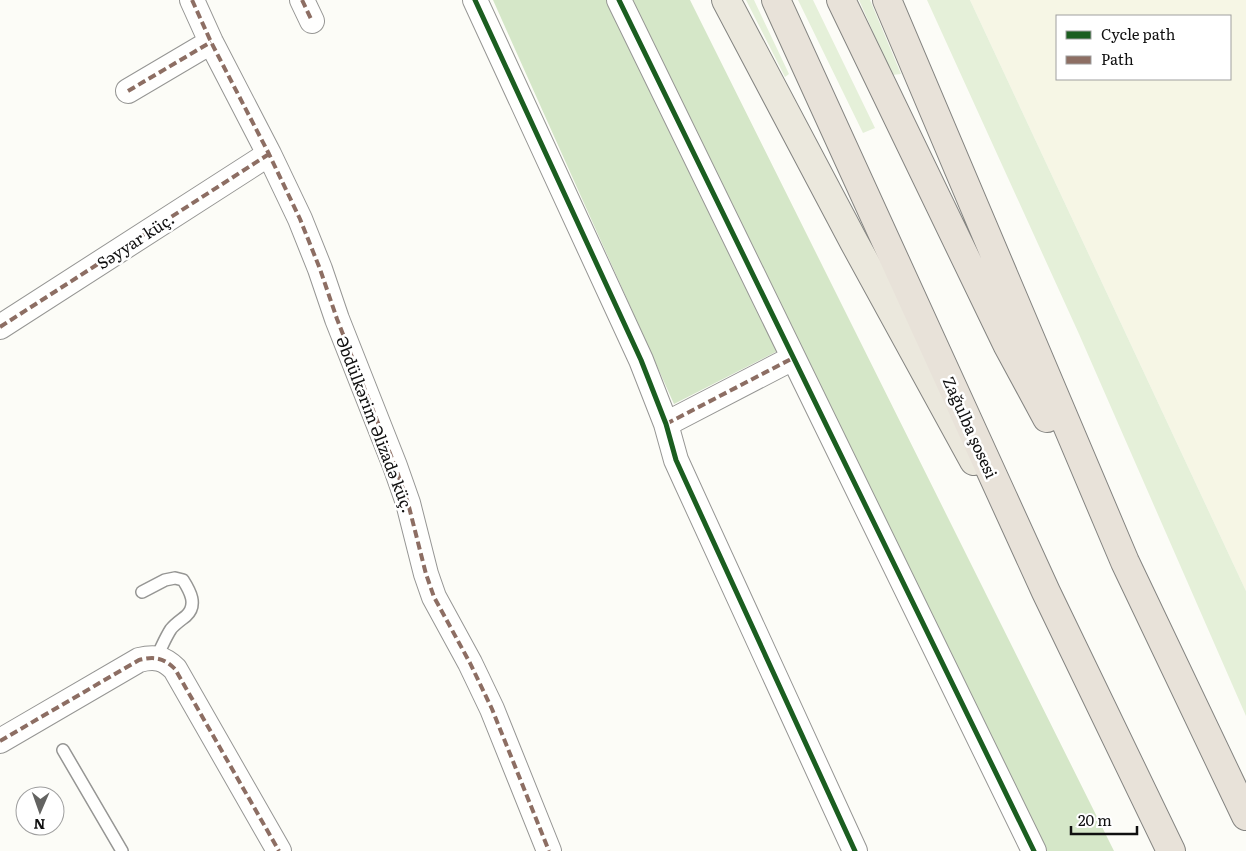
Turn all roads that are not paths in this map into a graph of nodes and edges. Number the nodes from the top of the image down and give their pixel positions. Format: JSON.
{"nodes":[{"id":1,"x":192,"y":0,"type":"edge"},
{"id":2,"x":474,"y":0,"type":"edge"},
{"id":3,"x":619,"y":0,"type":"edge"},
{"id":4,"x":726,"y":0,"type":"edge"},
{"id":5,"x":776,"y":0,"type":"edge"},
{"id":6,"x":841,"y":0,"type":"edge"},
{"id":7,"x":887,"y":0,"type":"edge"},
{"id":8,"x":211,"y":42,"type":"junction"},
{"id":9,"x":128,"y":90,"type":"dead end"},
{"id":10,"x":269,"y":154,"type":"junction"},
{"id":11,"x":0,"y":327,"type":"edge"},
{"id":12,"x":793,"y":358,"type":"junction"},
{"id":13,"x":666,"y":424,"type":"junction"},
{"id":14,"x":1125,"y":562,"type":"junction"},
{"id":15,"x":142,"y":592,"type":"dead end"},
{"id":16,"x":1046,"y":592,"type":"junction"},
{"id":17,"x":156,"y":658,"type":"junction"},
{"id":18,"x":0,"y":741,"type":"edge"},
{"id":19,"x":63,"y":750,"type":"dead end"},
{"id":20,"x":1246,"y":816,"type":"edge"},
{"id":21,"x":122,"y":851,"type":"edge"},
{"id":22,"x":279,"y":851,"type":"edge"},
{"id":23,"x":549,"y":851,"type":"edge"},
{"id":24,"x":856,"y":851,"type":"edge"},
{"id":25,"x":1034,"y":851,"type":"edge"},
{"id":26,"x":1171,"y":851,"type":"edge"}],
"edges":[{"from":1,"to":8,"type":"street","name":"Əbdülkərim Əlizadə küç."},
{"from":2,"to":13,"type":"street"},
{"from":3,"to":12,"type":"street"},
{"from":4,"to":16,"type":"main road"},
{"from":5,"to":16,"type":"highway","name":"Zağulba şosesi"},
{"from":6,"to":14,"type":"highway"},
{"from":7,"to":14,"type":"highway"},
{"from":8,"to":9,"type":"street"},
{"from":8,"to":10,"type":"street","name":"Əbdülkərim Əlizadə küç."},
{"from":10,"to":11,"type":"street","name":"Səyyar küç."},
{"from":10,"to":23,"type":"street","name":"Əbdülkərim Əlizadə küç."},
{"from":12,"to":13,"type":"street"},
{"from":12,"to":25,"type":"street"},
{"from":13,"to":24,"type":"street"},
{"from":14,"to":20,"type":"highway"},
{"from":15,"to":17,"type":"lane"},
{"from":16,"to":26,"type":"highway","name":"Zağulba şosesi"},
{"from":17,"to":18,"type":"street"},
{"from":17,"to":22,"type":"street"},
{"from":19,"to":21,"type":"lane"}]}
